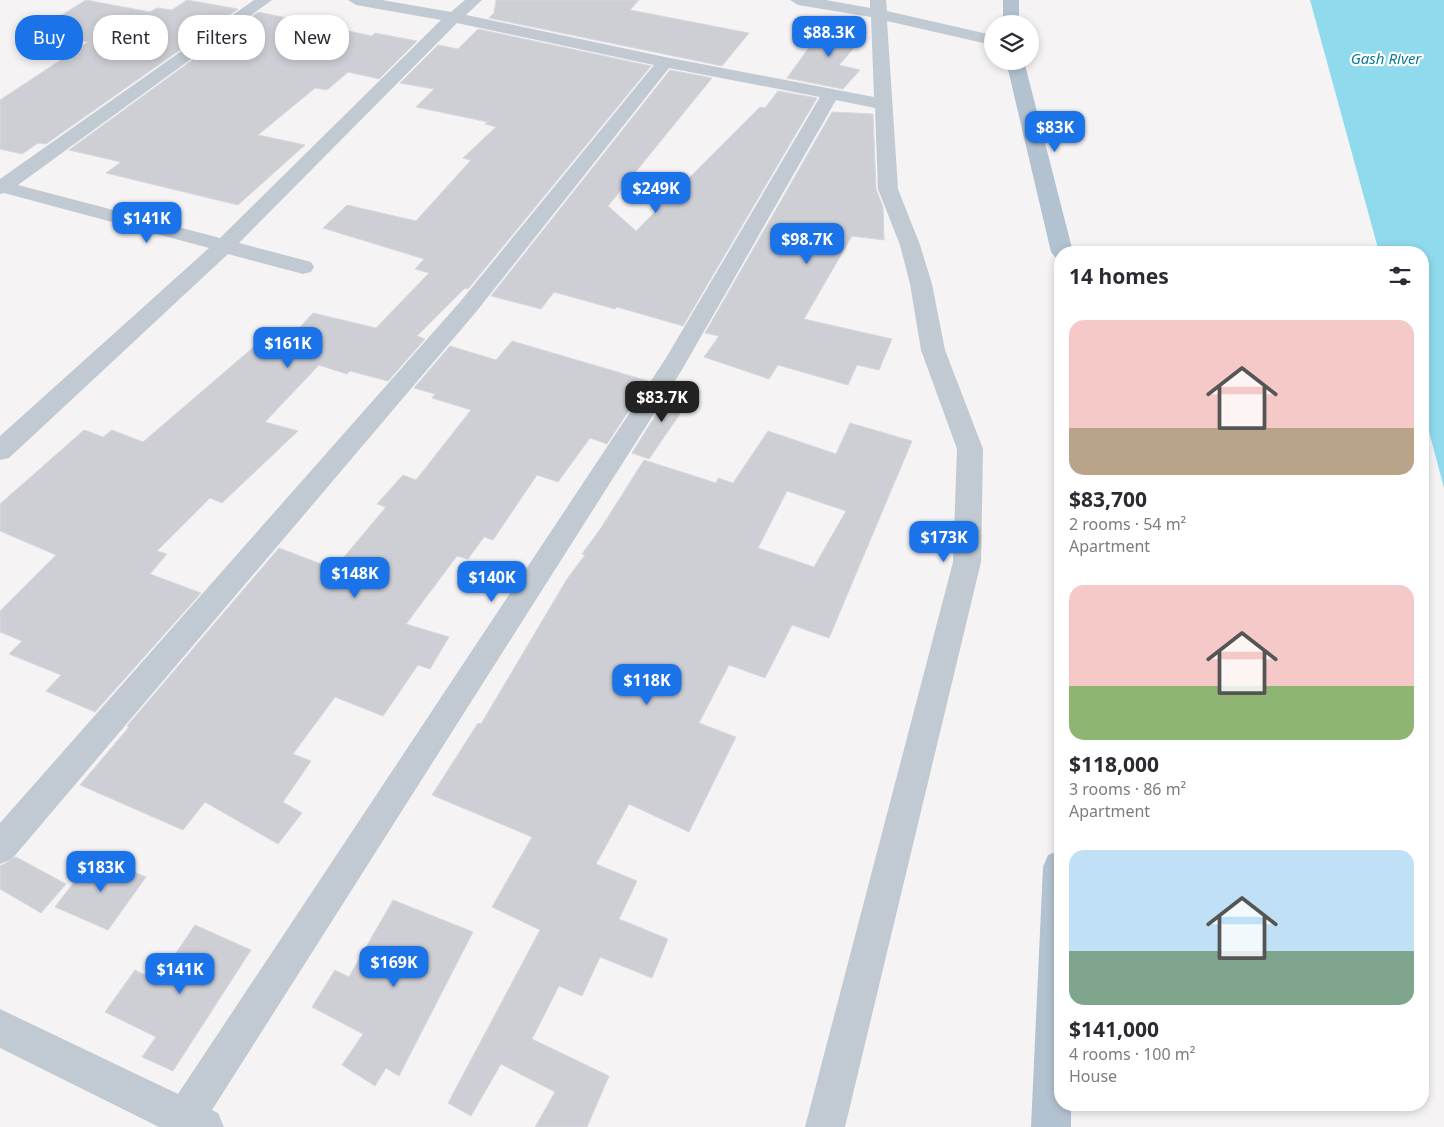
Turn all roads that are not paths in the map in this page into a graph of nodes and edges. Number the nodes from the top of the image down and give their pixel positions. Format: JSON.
{"nodes":[{"id":1,"x":264,"y":0,"type":"edge"},
{"id":2,"x":356,"y":0,"type":"edge"},
{"id":3,"x":474,"y":0,"type":"edge"},
{"id":4,"x":798,"y":0,"type":"edge"},
{"id":5,"x":1011,"y":0,"type":"edge"},
{"id":6,"x":878,"y":7,"type":"edge"},
{"id":7,"x":1011,"y":15,"type":"edge"},
{"id":8,"x":455,"y":18,"type":"junction"},
{"id":9,"x":984,"y":38,"type":"edge"},
{"id":10,"x":665,"y":62,"type":"junction"},
{"id":11,"x":1017,"y":70,"type":"edge"},
{"id":12,"x":831,"y":94,"type":"junction"},
{"id":13,"x":884,"y":104,"type":"junction"},
{"id":14,"x":1,"y":187,"type":"edge"},
{"id":15,"x":224,"y":246,"type":"junction"},
{"id":16,"x":1061,"y":246,"type":"edge"},
{"id":17,"x":303,"y":267,"type":"dead end"},
{"id":18,"x":0,"y":451,"type":"edge"},
{"id":19,"x":0,"y":848,"type":"edge"},
{"id":20,"x":0,"y":1028,"type":"edge"},
{"id":21,"x":1054,"y":1040,"type":"edge"},
{"id":22,"x":189,"y":1124,"type":"edge"},
{"id":23,"x":825,"y":1127,"type":"edge"},
{"id":24,"x":1051,"y":1127,"type":"edge"}],
"edges":[{"from":1,"to":14,"type":"street"},
{"from":2,"to":8,"type":"street"},
{"from":3,"to":8,"type":"street"},
{"from":4,"to":6,"type":"street"},
{"from":5,"to":7,"type":"main road"},
{"from":6,"to":9,"type":"street"},
{"from":6,"to":13,"type":"street"},
{"from":8,"to":10,"type":"street"},
{"from":8,"to":15,"type":"street"},
{"from":10,"to":12,"type":"street"},
{"from":10,"to":19,"type":"street"},
{"from":11,"to":16,"type":"main road"},
{"from":12,"to":13,"type":"street"},
{"from":12,"to":22,"type":"street"},
{"from":13,"to":23,"type":"street"},
{"from":14,"to":15,"type":"street"},
{"from":15,"to":17,"type":"street"},
{"from":15,"to":18,"type":"street"},
{"from":20,"to":22,"type":"street"},
{"from":21,"to":24,"type":"main road"}]}
